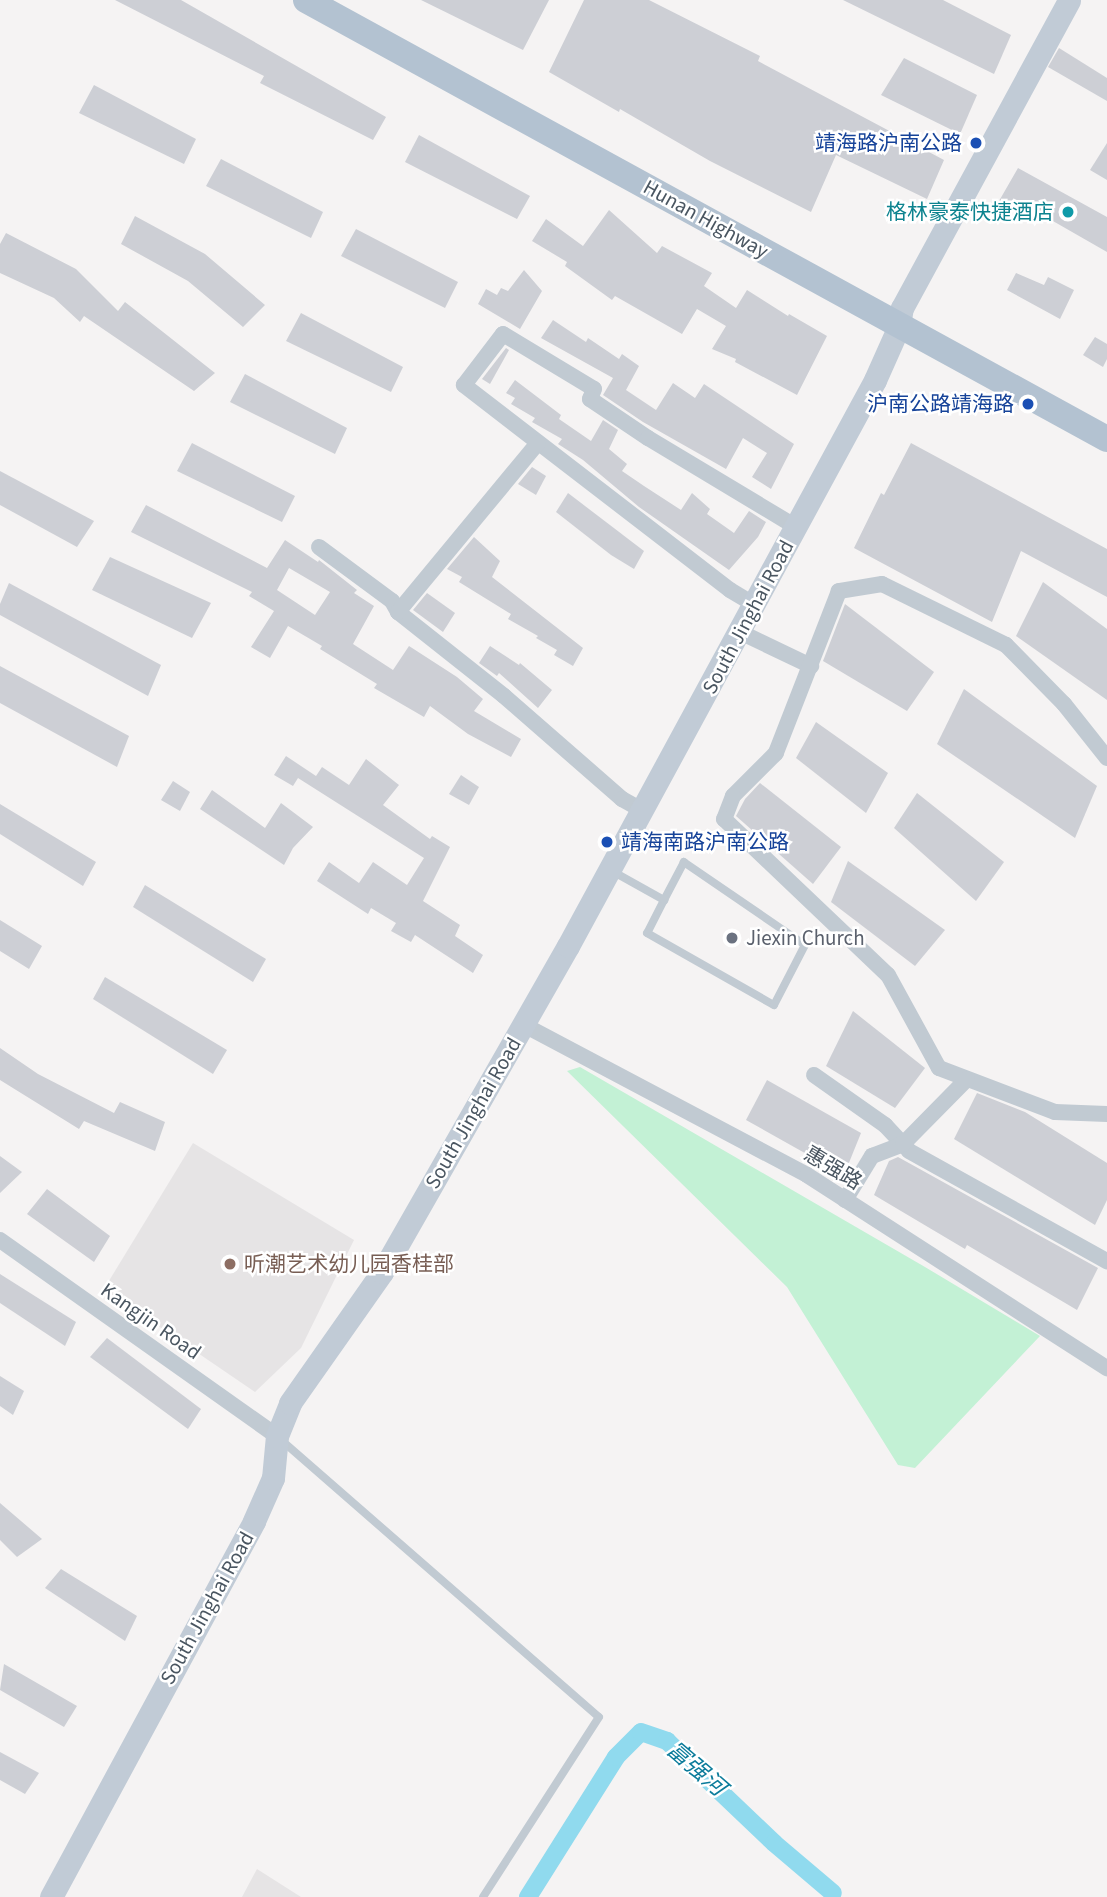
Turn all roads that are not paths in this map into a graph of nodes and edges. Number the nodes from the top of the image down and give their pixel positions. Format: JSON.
{"nodes":[{"id":1,"x":306,"y":0,"type":"edge"},
{"id":2,"x":340,"y":0,"type":"edge"},
{"id":3,"x":1069,"y":0,"type":"edge"},
{"id":4,"x":900,"y":317,"type":"junction"},
{"id":5,"x":1107,"y":421,"type":"edge"},
{"id":6,"x":1107,"y":439,"type":"edge"},
{"id":7,"x":538,"y":443,"type":"junction"},
{"id":8,"x":796,"y":527,"type":"junction"},
{"id":9,"x":319,"y":547,"type":"dead end"},
{"id":10,"x":755,"y":605,"type":"junction"},
{"id":11,"x":398,"y":612,"type":"junction"},
{"id":12,"x":740,"y":632,"type":"junction"},
{"id":13,"x":811,"y":666,"type":"junction"},
{"id":14,"x":1107,"y":758,"type":"edge"},
{"id":15,"x":642,"y":810,"type":"junction"},
{"id":16,"x":609,"y":870,"type":"junction"},
{"id":17,"x":664,"y":900,"type":"junction"},
{"id":18,"x":518,"y":1034,"type":"junction"},
{"id":19,"x":814,"y":1075,"type":"dead end"},
{"id":20,"x":967,"y":1079,"type":"junction"},
{"id":21,"x":1107,"y":1114,"type":"edge"},
{"id":22,"x":903,"y":1144,"type":"junction"},
{"id":23,"x":845,"y":1200,"type":"junction"},
{"id":24,"x":0,"y":1240,"type":"edge"},
{"id":25,"x":1107,"y":1261,"type":"edge"},
{"id":26,"x":1107,"y":1368,"type":"edge"},
{"id":27,"x":277,"y":1437,"type":"junction"},
{"id":28,"x":51,"y":1897,"type":"edge"},
{"id":29,"x":483,"y":1897,"type":"edge"}],
"edges":[{"from":1,"to":4,"type":"main road","name":"Hunan Highway"},
{"from":2,"to":4,"type":"main road","name":"Hunan Highway"},
{"from":3,"to":4,"type":"street","name":"South Jinghai Road"},
{"from":4,"to":5,"type":"main road","name":"Hunan Highway"},
{"from":4,"to":6,"type":"main road","name":"Hunan Highway"},
{"from":4,"to":8,"type":"street","name":"South Jinghai Road"},
{"from":7,"to":8,"type":"street"},
{"from":7,"to":10,"type":"street"},
{"from":7,"to":11,"type":"street"},
{"from":8,"to":10,"type":"street","name":"South Jinghai Road"},
{"from":9,"to":11,"type":"street"},
{"from":10,"to":12,"type":"street","name":"South Jinghai Road"},
{"from":11,"to":15,"type":"street"},
{"from":12,"to":13,"type":"street"},
{"from":12,"to":15,"type":"street","name":"South Jinghai Road"},
{"from":13,"to":14,"type":"street"},
{"from":13,"to":20,"type":"street"},
{"from":15,"to":16,"type":"street","name":"South Jinghai Road"},
{"from":16,"to":17,"type":"lane"},
{"from":16,"to":18,"type":"street","name":"South Jinghai Road"},
{"from":17,"to":17,"type":"lane"},
{"from":18,"to":23,"type":"street","name":"惠强路"},
{"from":18,"to":27,"type":"street","name":"South Jinghai Road"},
{"from":19,"to":22,"type":"street"},
{"from":20,"to":21,"type":"street"},
{"from":20,"to":22,"type":"street"},
{"from":22,"to":23,"type":"street"},
{"from":22,"to":25,"type":"street"},
{"from":23,"to":26,"type":"street","name":"惠强路"},
{"from":24,"to":27,"type":"street","name":"Kangjin Road"},
{"from":27,"to":28,"type":"street","name":"South Jinghai Road"},
{"from":27,"to":29,"type":"lane"}]}
